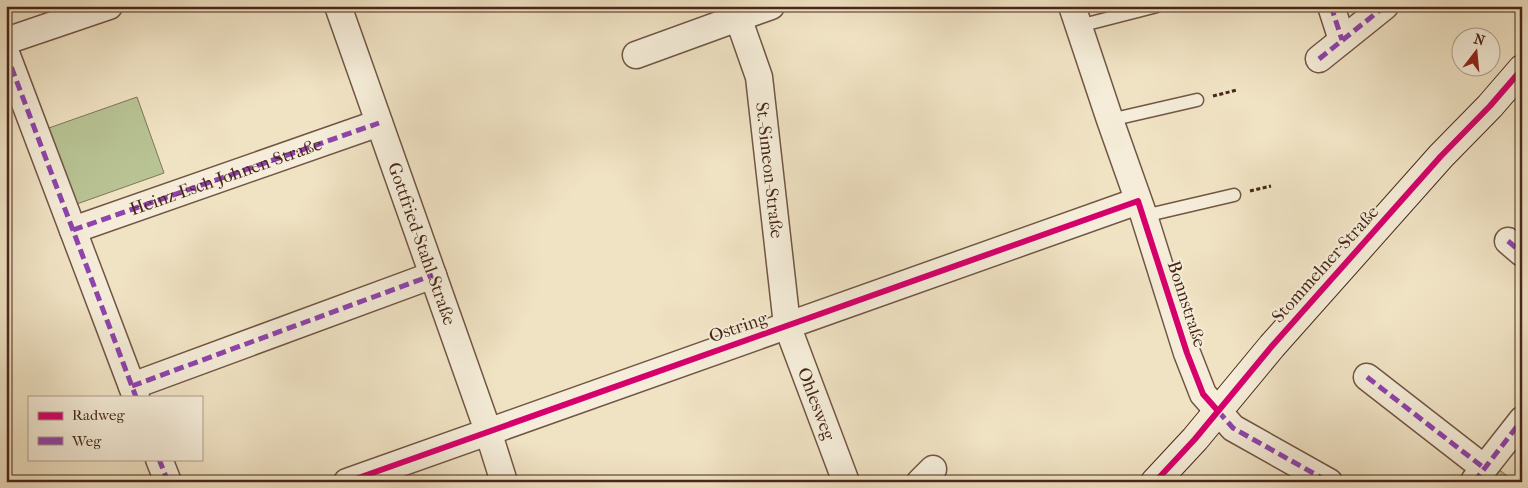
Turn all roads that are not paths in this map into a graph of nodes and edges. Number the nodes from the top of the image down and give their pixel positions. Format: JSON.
{"nodes":[{"id":1,"x":109,"y":6,"type":"edge"},
{"id":2,"x":338,"y":6,"type":"edge"},
{"id":3,"x":771,"y":6,"type":"edge"},
{"id":4,"x":1157,"y":6,"type":"edge"},
{"id":5,"x":1331,"y":6,"type":"edge"},
{"id":6,"x":1385,"y":6,"type":"edge"},
{"id":7,"x":736,"y":12,"type":"edge"},
{"id":8,"x":1075,"y":16,"type":"edge"},
{"id":9,"x":1342,"y":40,"type":"junction"},
{"id":10,"x":6,"y":42,"type":"edge"},
{"id":11,"x":6,"y":53,"type":"edge"},
{"id":12,"x":636,"y":55,"type":"dead end"},
{"id":13,"x":1319,"y":59,"type":"dead end"},
{"id":14,"x":1522,"y":69,"type":"edge"},
{"id":15,"x":1197,"y":100,"type":"road end"},
{"id":16,"x":1110,"y":120,"type":"junction"},
{"id":17,"x":379,"y":123,"type":"junction"},
{"id":18,"x":1234,"y":195,"type":"road end"},
{"id":19,"x":1141,"y":208,"type":"junction"},
{"id":20,"x":73,"y":230,"type":"junction"},
{"id":21,"x":433,"y":275,"type":"junction"},
{"id":22,"x":788,"y":325,"type":"junction"},
{"id":23,"x":1366,"y":377,"type":"dead end"},
{"id":24,"x":134,"y":392,"type":"edge"},
{"id":25,"x":1218,"y":410,"type":"junction"},
{"id":26,"x":1522,"y":420,"type":"edge"},
{"id":27,"x":488,"y":431,"type":"junction"},
{"id":28,"x":159,"y":460,"type":"edge"},
{"id":29,"x":1479,"y":475,"type":"edge"},
{"id":30,"x":168,"y":482,"type":"edge"},
{"id":31,"x":347,"y":482,"type":"edge"},
{"id":32,"x":504,"y":482,"type":"edge"},
{"id":33,"x":846,"y":482,"type":"edge"},
{"id":34,"x":1155,"y":482,"type":"edge"},
{"id":35,"x":1330,"y":482,"type":"edge"}],
"edges":[{"from":1,"to":10,"type":"street"},
{"from":2,"to":17,"type":"street","name":"Gottfried-Stahl-Straße"},
{"from":3,"to":7,"type":"street"},
{"from":4,"to":8,"type":"lane","name":"Bonnstraße"},
{"from":5,"to":9,"type":"street"},
{"from":6,"to":9,"type":"street"},
{"from":7,"to":12,"type":"street"},
{"from":7,"to":22,"type":"street","name":"St.-Simeon-Straße"},
{"from":8,"to":16,"type":"street","name":"Bonnstraße"},
{"from":9,"to":13,"type":"street"},
{"from":11,"to":20,"type":"street"},
{"from":14,"to":25,"type":"main road","name":"Stommelner Straße"},
{"from":15,"to":16,"type":"lane"},
{"from":16,"to":19,"type":"street","name":"Bonnstraße"},
{"from":17,"to":20,"type":"street","name":"Heinz-Esch-Johnen-Straße"},
{"from":17,"to":21,"type":"street","name":"Gottfried-Stahl-Straße"},
{"from":18,"to":19,"type":"lane"},
{"from":19,"to":22,"type":"street","name":"Ostring"},
{"from":19,"to":25,"type":"street","name":"Bonnstraße"},
{"from":20,"to":24,"type":"street"},
{"from":21,"to":24,"type":"street"},
{"from":21,"to":27,"type":"street","name":"Gottfried-Stahl-Straße"},
{"from":22,"to":27,"type":"street","name":"Ostring"},
{"from":22,"to":33,"type":"street","name":"Ohlesweg"},
{"from":23,"to":29,"type":"street"},
{"from":25,"to":34,"type":"main road","name":"Stommelner Straße"},
{"from":25,"to":35,"type":"street","name":"Bonnstraße"},
{"from":26,"to":29,"type":"street"},
{"from":27,"to":31,"type":"street","name":"Ostring"},
{"from":27,"to":32,"type":"street","name":"Gottfried-Stahl-Straße"},
{"from":28,"to":30,"type":"street"}]}
